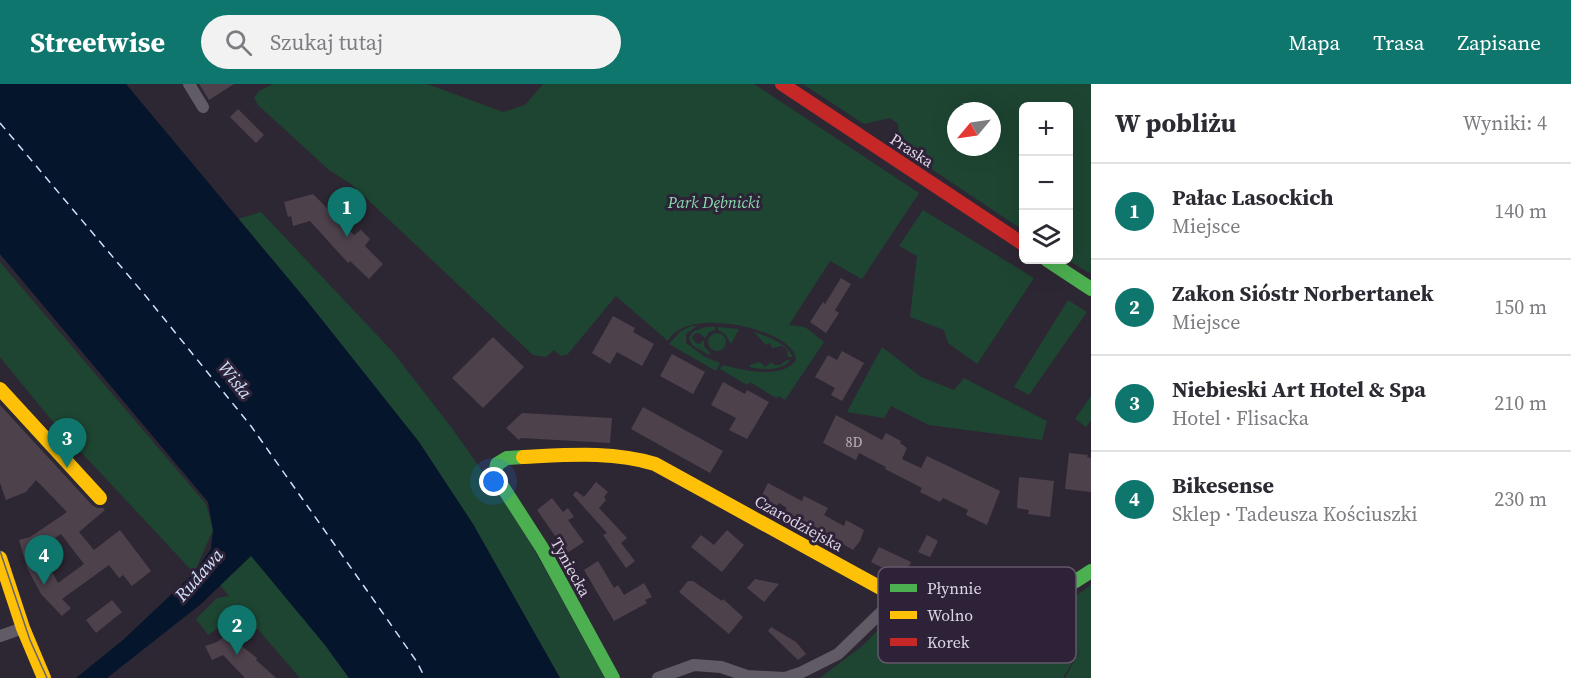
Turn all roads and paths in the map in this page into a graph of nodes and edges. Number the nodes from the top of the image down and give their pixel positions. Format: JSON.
{"nodes":[{"id":1,"x":189,"y":84,"type":"edge"},
{"id":2,"x":782,"y":84,"type":"edge"},
{"id":3,"x":203,"y":107,"type":"dead end"},
{"id":4,"x":1019,"y":241,"type":"edge"},
{"id":5,"x":1053,"y":264,"type":"edge"},
{"id":6,"x":1091,"y":289,"type":"edge"},
{"id":7,"x":0,"y":389,"type":"edge"},
{"id":8,"x":495,"y":475,"type":"joint"},
{"id":9,"x":100,"y":498,"type":"dead end"},
{"id":10,"x":0,"y":558,"type":"edge"},
{"id":11,"x":1091,"y":571,"type":"edge"},
{"id":12,"x":1076,"y":581,"type":"edge"},
{"id":13,"x":878,"y":587,"type":"edge"},
{"id":14,"x":878,"y":615,"type":"edge"},
{"id":15,"x":23,"y":628,"type":"junction"},
{"id":16,"x":0,"y":636,"type":"edge"},
{"id":17,"x":42,"y":676,"type":"edge"},
{"id":18,"x":614,"y":678,"type":"edge"},
{"id":19,"x":658,"y":678,"type":"edge"}],
"edges":[{"from":1,"to":3,"type":"street"},
{"from":2,"to":4,"type":"street","name":"Praska"},
{"from":5,"to":6,"type":"street"},
{"from":7,"to":9,"type":"street"},
{"from":8,"to":13,"type":"street","name":"Czarodziejska"},
{"from":8,"to":18,"type":"street","name":"Tyniecka"},
{"from":10,"to":15,"type":"street"},
{"from":11,"to":12,"type":"street","name":"Czarodziejska"},
{"from":14,"to":19,"type":"street"},
{"from":15,"to":16,"type":"street"},
{"from":15,"to":17,"type":"street"}]}
